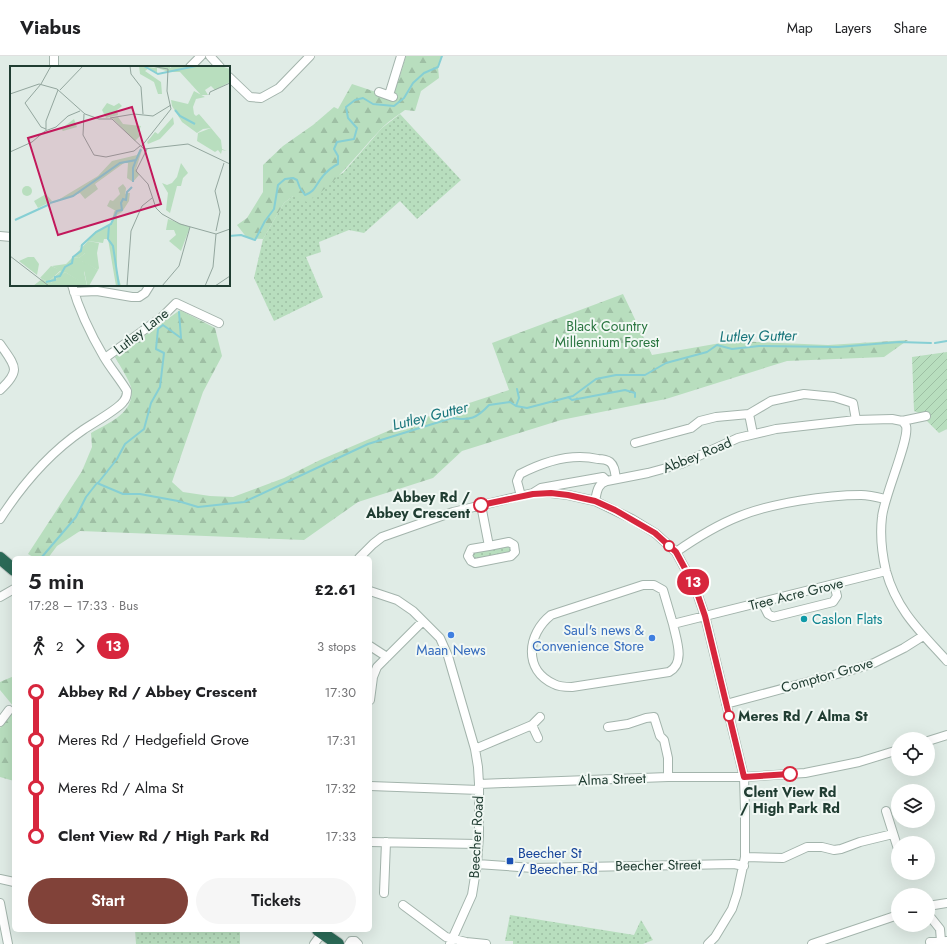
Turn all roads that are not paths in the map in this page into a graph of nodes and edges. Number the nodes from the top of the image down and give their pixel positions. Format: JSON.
{"nodes":[{"id":1,"x":201,"y":56,"type":"edge"},
{"id":2,"x":210,"y":56,"type":"edge"},
{"id":3,"x":310,"y":56,"type":"edge"},
{"id":4,"x":401,"y":56,"type":"edge"},
{"id":5,"x":191,"y":66,"type":"edge"},
{"id":6,"x":219,"y":66,"type":"edge"},
{"id":7,"x":230,"y":78,"type":"edge"},
{"id":8,"x":379,"y":92,"type":"dead end"},
{"id":9,"x":0,"y":236,"type":"edge"},
{"id":10,"x":10,"y":237,"type":"edge"},
{"id":11,"x":149,"y":286,"type":"edge"},
{"id":12,"x":73,"y":288,"type":"edge"},
{"id":13,"x":219,"y":323,"type":"dead end"},
{"id":14,"x":0,"y":344,"type":"edge"},
{"id":15,"x":105,"y":358,"type":"junction"},
{"id":16,"x":0,"y":390,"type":"edge"},
{"id":17,"x":749,"y":414,"type":"junction"},
{"id":18,"x":926,"y":416,"type":"dead end"},
{"id":19,"x":856,"y":420,"type":"junction"},
{"id":20,"x":902,"y":421,"type":"junction"},
{"id":21,"x":753,"y":434,"type":"junction"},
{"id":22,"x":635,"y":443,"type":"dead end"},
{"id":23,"x":616,"y":479,"type":"junction"},
{"id":24,"x":607,"y":481,"type":"junction"},
{"id":25,"x":533,"y":494,"type":"junction"},
{"id":26,"x":521,"y":496,"type":"junction"},
{"id":27,"x":885,"y":498,"type":"junction"},
{"id":28,"x":595,"y":501,"type":"junction"},
{"id":29,"x":481,"y":505,"type":"junction"},
{"id":30,"x":0,"y":519,"type":"edge"},
{"id":31,"x":489,"y":546,"type":"junction"},
{"id":32,"x":676,"y":552,"type":"junction"},
{"id":33,"x":361,"y":556,"type":"edge"},
{"id":34,"x":0,"y":558,"type":"edge"},
{"id":35,"x":12,"y":568,"type":"edge"},
{"id":36,"x":886,"y":571,"type":"junction"},
{"id":37,"x":834,"y":584,"type":"junction"},
{"id":38,"x":12,"y":590,"type":"edge"},
{"id":39,"x":372,"y":591,"type":"edge"},
{"id":40,"x":0,"y":597,"type":"edge"},
{"id":41,"x":762,"y":602,"type":"junction"},
{"id":42,"x":705,"y":616,"type":"junction"},
{"id":43,"x":423,"y":621,"type":"junction"},
{"id":44,"x":673,"y":624,"type":"junction"},
{"id":45,"x":923,"y":636,"type":"junction"},
{"id":46,"x":372,"y":647,"type":"edge"},
{"id":47,"x":387,"y":657,"type":"junction"},
{"id":48,"x":947,"y":661,"type":"edge"},
{"id":49,"x":372,"y":685,"type":"edge"},
{"id":50,"x":726,"y":704,"type":"junction"},
{"id":51,"x":9,"y":710,"type":"dead end"},
{"id":52,"x":540,"y":717,"type":"dead end"},
{"id":53,"x":0,"y":722,"type":"edge"},
{"id":54,"x":532,"y":725,"type":"junction"},
{"id":55,"x":608,"y":727,"type":"dead end"},
{"id":56,"x":946,"y":737,"type":"edge"},
{"id":57,"x":538,"y":738,"type":"dead end"},
{"id":58,"x":935,"y":739,"type":"edge"},
{"id":59,"x":475,"y":749,"type":"junction"},
{"id":60,"x":891,"y":752,"type":"edge"},
{"id":61,"x":668,"y":777,"type":"junction"},
{"id":62,"x":744,"y":777,"type":"junction"},
{"id":63,"x":372,"y":786,"type":"edge"},
{"id":64,"x":479,"y":787,"type":"junction"},
{"id":65,"x":886,"y":810,"type":"dead end"},
{"id":66,"x":893,"y":834,"type":"joint"},
{"id":67,"x":372,"y":842,"type":"edge"},
{"id":68,"x":386,"y":842,"type":"junction"},
{"id":69,"x":478,"y":844,"type":"junction"},
{"id":70,"x":744,"y":861,"type":"junction"},
{"id":71,"x":477,"y":864,"type":"junction"},
{"id":72,"x":1,"y":879,"type":"edge"},
{"id":73,"x":12,"y":882,"type":"edge"},
{"id":74,"x":0,"y":889,"type":"edge"},
{"id":75,"x":384,"y":893,"type":"dead end"},
{"id":76,"x":0,"y":903,"type":"edge"},
{"id":77,"x":947,"y":903,"type":"edge"},
{"id":78,"x":404,"y":905,"type":"dead end"},
{"id":79,"x":935,"y":905,"type":"edge"},
{"id":80,"x":891,"y":917,"type":"edge"},
{"id":81,"x":935,"y":923,"type":"edge"},
{"id":82,"x":320,"y":932,"type":"edge"},
{"id":83,"x":321,"y":932,"type":"edge"},
{"id":84,"x":944,"y":941,"type":"edge"},
{"id":85,"x":451,"y":942,"type":"edge"},
{"id":86,"x":930,"y":942,"type":"dead end"},
{"id":87,"x":5,"y":944,"type":"edge"},
{"id":88,"x":314,"y":944,"type":"edge"},
{"id":89,"x":338,"y":944,"type":"edge"},
{"id":90,"x":349,"y":944,"type":"edge"},
{"id":91,"x":358,"y":944,"type":"edge"},
{"id":92,"x":486,"y":944,"type":"edge"},
{"id":93,"x":708,"y":944,"type":"edge"},
{"id":94,"x":812,"y":944,"type":"edge"}],
"edges":[{"from":1,"to":5,"type":"street"},
{"from":2,"to":6,"type":"street"},
{"from":3,"to":7,"type":"street"},
{"from":4,"to":8,"type":"street"},
{"from":9,"to":10,"type":"street"},
{"from":11,"to":12,"type":"street"},
{"from":12,"to":15,"type":"street"},
{"from":13,"to":15,"type":"street","name":"Lutley Lane"},
{"from":14,"to":16,"type":"street"},
{"from":15,"to":30,"type":"street"},
{"from":17,"to":19,"type":"street","name":"Abbey Road"},
{"from":17,"to":21,"type":"street"},
{"from":17,"to":22,"type":"street","name":"Abbey Road"},
{"from":18,"to":20,"type":"street","name":"Abbey Road"},
{"from":19,"to":20,"type":"street","name":"Abbey Road"},
{"from":19,"to":21,"type":"street","name":"Abbey Road"},
{"from":20,"to":27,"type":"street"},
{"from":21,"to":23,"type":"street","name":"Abbey Road"},
{"from":23,"to":24,"type":"street","name":"Abbey Road"},
{"from":23,"to":26,"type":"street"},
{"from":24,"to":25,"type":"street","name":"Abbey Road"},
{"from":24,"to":28,"type":"street"},
{"from":25,"to":26,"type":"street","name":"Abbey Road"},
{"from":25,"to":28,"type":"street"},
{"from":26,"to":29,"type":"street","name":"Abbey Road"},
{"from":27,"to":32,"type":"street"},
{"from":27,"to":36,"type":"street"},
{"from":28,"to":32,"type":"street"},
{"from":29,"to":31,"type":"street"},
{"from":29,"to":33,"type":"street","name":"Abbey Road"},
{"from":31,"to":31,"type":"street"},
{"from":32,"to":42,"type":"street"},
{"from":34,"to":35,"type":"highway"},
{"from":36,"to":37,"type":"street","name":"Tree Acre Grove"},
{"from":36,"to":45,"type":"street"},
{"from":37,"to":41,"type":"street","name":"Tree Acre Grove"},
{"from":37,"to":41,"type":"street"},
{"from":38,"to":40,"type":"street"},
{"from":39,"to":43,"type":"street","name":"Beecher Road"},
{"from":41,"to":42,"type":"street","name":"Tree Acre Grove"},
{"from":42,"to":44,"type":"street","name":"Tree Acre Grove"},
{"from":42,"to":50,"type":"street"},
{"from":43,"to":47,"type":"street"},
{"from":43,"to":59,"type":"street","name":"Beecher Road"},
{"from":44,"to":44,"type":"street"},
{"from":45,"to":48,"type":"street"},
{"from":45,"to":50,"type":"street","name":"Compton Grove"},
{"from":46,"to":47,"type":"street"},
{"from":47,"to":49,"type":"street"},
{"from":50,"to":62,"type":"street"},
{"from":51,"to":53,"type":"street"},
{"from":52,"to":54,"type":"street"},
{"from":54,"to":57,"type":"street"},
{"from":54,"to":59,"type":"street"},
{"from":55,"to":61,"type":"street"},
{"from":56,"to":58,"type":"street"},
{"from":59,"to":64,"type":"street","name":"Beecher Road"},
{"from":60,"to":62,"type":"street","name":"Alma Street"},
{"from":61,"to":62,"type":"street","name":"Alma Street"},
{"from":61,"to":64,"type":"street","name":"Alma Street"},
{"from":62,"to":70,"type":"street"},
{"from":63,"to":64,"type":"street","name":"Alma Street"},
{"from":64,"to":69,"type":"street","name":"Beecher Road"},
{"from":65,"to":66,"type":"street"},
{"from":66,"to":70,"type":"street","name":"Beecher Street"},
{"from":67,"to":68,"type":"street"},
{"from":68,"to":69,"type":"street"},
{"from":68,"to":75,"type":"street"},
{"from":69,"to":71,"type":"street","name":"Beecher Road"},
{"from":70,"to":71,"type":"street","name":"Beecher Street"},
{"from":70,"to":93,"type":"street"},
{"from":71,"to":85,"type":"street","name":"Beecher Road"},
{"from":72,"to":73,"type":"street"},
{"from":72,"to":74,"type":"street"},
{"from":76,"to":87,"type":"street"},
{"from":77,"to":79,"type":"street"},
{"from":78,"to":85,"type":"street"},
{"from":80,"to":94,"type":"street"},
{"from":81,"to":84,"type":"street"},
{"from":82,"to":88,"type":"street"},
{"from":83,"to":89,"type":"highway"},
{"from":84,"to":86,"type":"street"},
{"from":85,"to":92,"type":"street"},
{"from":90,"to":91,"type":"street"}]}
